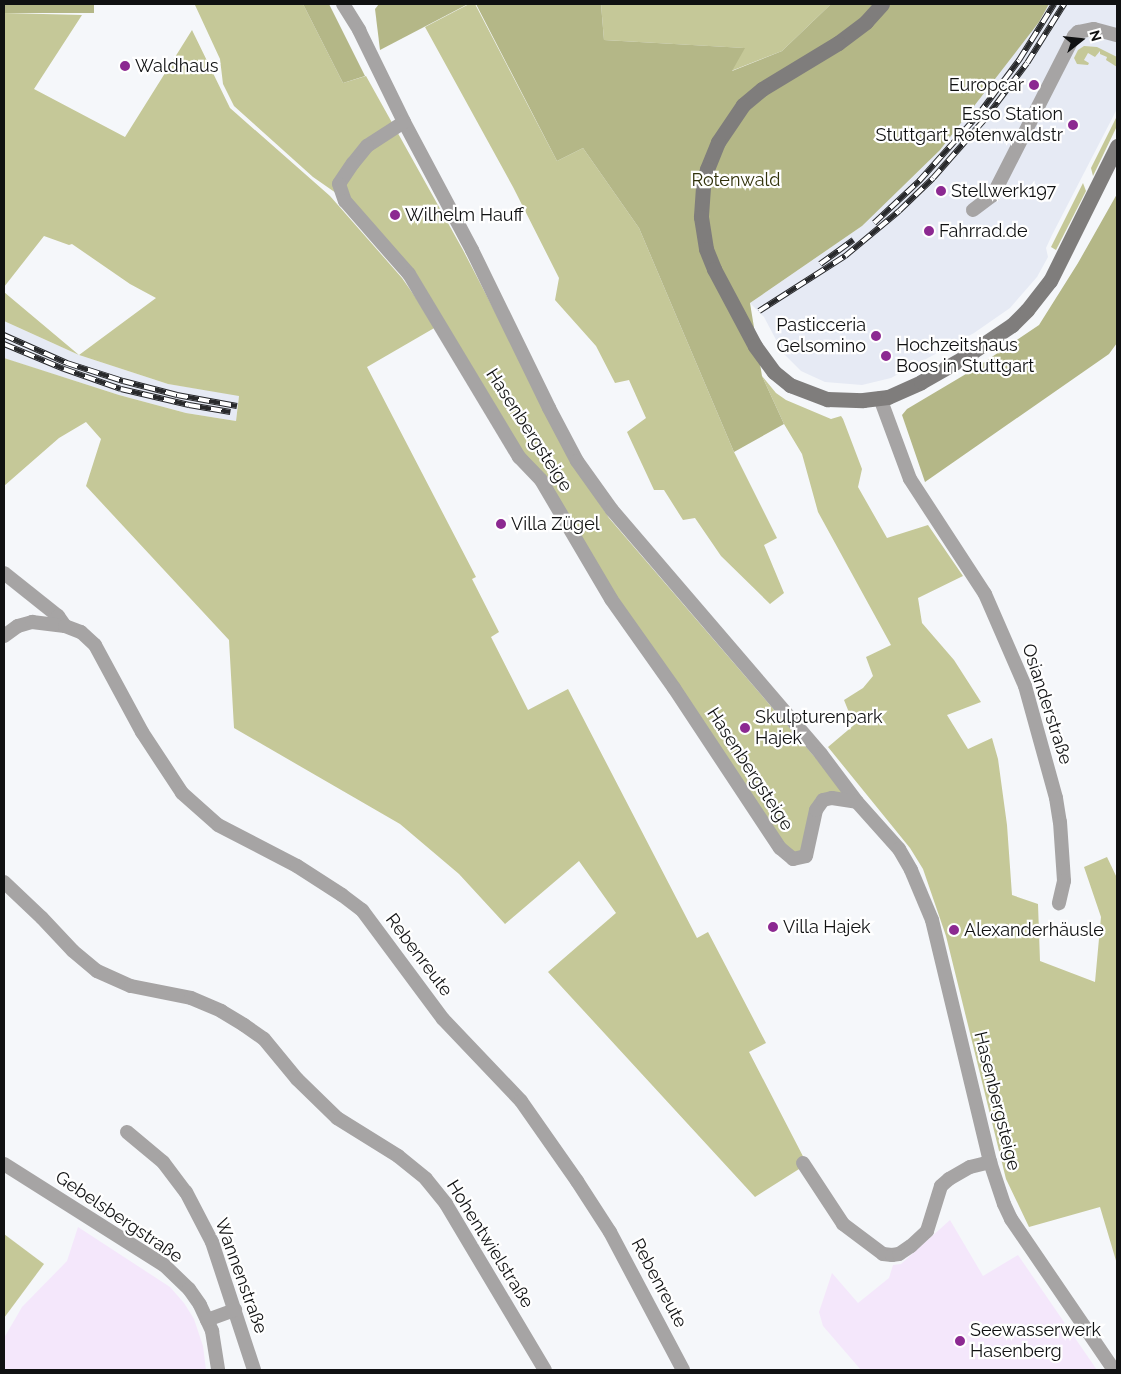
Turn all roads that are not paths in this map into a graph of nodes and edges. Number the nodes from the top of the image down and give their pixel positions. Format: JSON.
{"nodes":[{"id":1,"x":343,"y":4,"type":"edge"},
{"id":2,"x":882,"y":4,"type":"edge"},
{"id":3,"x":1110,"y":34,"type":"edge"},
{"id":4,"x":1117,"y":44,"type":"edge"},
{"id":5,"x":404,"y":122,"type":"junction"},
{"id":6,"x":1117,"y":146,"type":"edge"},
{"id":7,"x":973,"y":210,"type":"dead end"},
{"id":8,"x":880,"y":398,"type":"junction"},
{"id":9,"x":4,"y":573,"type":"edge"},
{"id":10,"x":65,"y":626,"type":"junction"},
{"id":11,"x":4,"y":636,"type":"edge"},
{"id":12,"x":857,"y":802,"type":"junction"},
{"id":13,"x":4,"y":882,"type":"edge"},
{"id":14,"x":1059,"y":902,"type":"dead end"},
{"id":15,"x":127,"y":1132,"type":"dead end"},
{"id":16,"x":990,"y":1162,"type":"junction"},
{"id":17,"x":803,"y":1163,"type":"dead end"},
{"id":18,"x":4,"y":1164,"type":"edge"},
{"id":19,"x":235,"y":1310,"type":"junction"},
{"id":20,"x":207,"y":1320,"type":"junction"},
{"id":21,"x":218,"y":1370,"type":"edge"},
{"id":22,"x":254,"y":1370,"type":"edge"},
{"id":23,"x":545,"y":1370,"type":"edge"},
{"id":24,"x":683,"y":1370,"type":"edge"},
{"id":25,"x":1114,"y":1370,"type":"edge"}],
"edges":[{"from":1,"to":5,"type":"street","name":"Hasenbergsteige"},
{"from":2,"to":8,"type":"main road"},
{"from":3,"to":4,"type":"street"},
{"from":3,"to":7,"type":"street"},
{"from":5,"to":12,"type":"street","name":"Hasenbergsteige"},
{"from":5,"to":12,"type":"street","name":"Hasenbergsteige"},
{"from":6,"to":8,"type":"main road"},
{"from":8,"to":14,"type":"street","name":"Osianderstraße"},
{"from":9,"to":10,"type":"street","name":"Rebenreute"},
{"from":10,"to":11,"type":"street","name":"Rebenreute"},
{"from":10,"to":24,"type":"street","name":"Rebenreute"},
{"from":12,"to":16,"type":"street","name":"Hasenbergsteige"},
{"from":13,"to":23,"type":"street","name":"Hohentwielstraße"},
{"from":15,"to":19,"type":"street","name":"Wannenstraße"},
{"from":16,"to":17,"type":"street"},
{"from":16,"to":25,"type":"street","name":"Hasenbergsteige"},
{"from":18,"to":20,"type":"street","name":"Gebelsbergstraße"},
{"from":19,"to":20,"type":"street"},
{"from":19,"to":22,"type":"street","name":"Wannenstraße"},
{"from":20,"to":21,"type":"street","name":"Gebelsbergstraße"}]}
